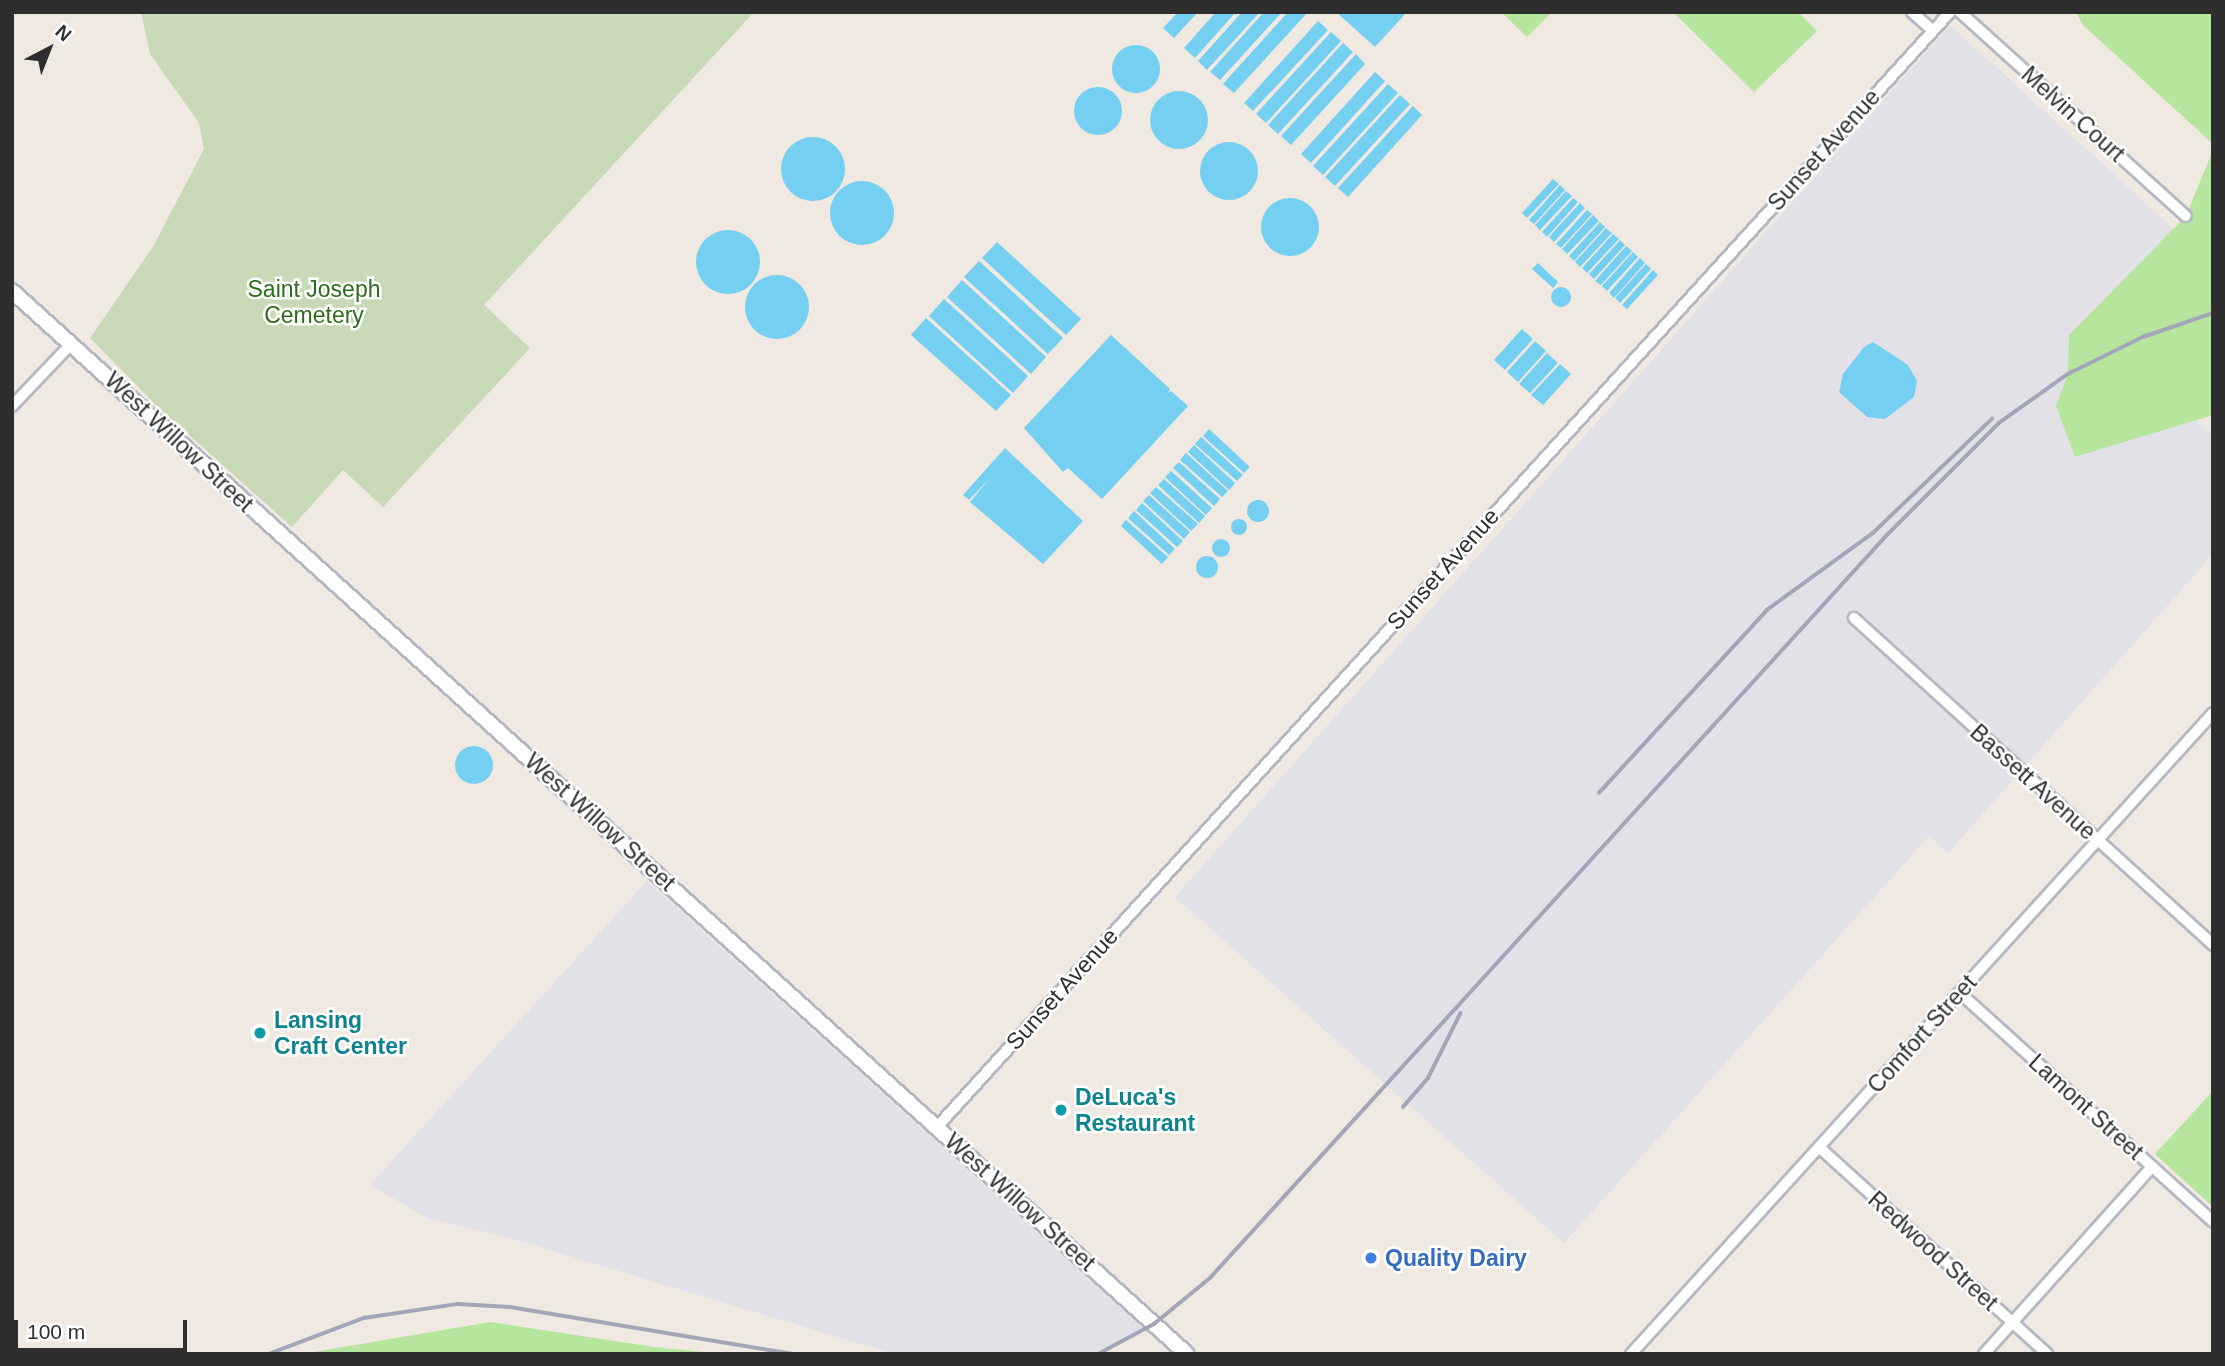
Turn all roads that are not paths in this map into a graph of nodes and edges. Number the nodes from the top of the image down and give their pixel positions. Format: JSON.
{"nodes":[{"id":1,"x":1912,"y":12,"type":"edge"},
{"id":2,"x":1950,"y":12,"type":"edge"},
{"id":3,"x":1960,"y":12,"type":"edge"},
{"id":4,"x":1933,"y":31,"type":"junction"},
{"id":5,"x":2186,"y":216,"type":"dead end"},
{"id":6,"x":12,"y":290,"type":"edge"},
{"id":7,"x":71,"y":344,"type":"junction"},
{"id":8,"x":12,"y":406,"type":"edge"},
{"id":9,"x":1854,"y":618,"type":"dead end"},
{"id":10,"x":2213,"y":713,"type":"edge"},
{"id":11,"x":2097,"y":840,"type":"junction"},
{"id":12,"x":2213,"y":945,"type":"edge"},
{"id":13,"x":1960,"y":992,"type":"junction"},
{"id":14,"x":937,"y":1127,"type":"junction"},
{"id":15,"x":1819,"y":1147,"type":"junction"},
{"id":16,"x":2152,"y":1167,"type":"junction"},
{"id":17,"x":2213,"y":1222,"type":"edge"},
{"id":18,"x":2012,"y":1323,"type":"junction"},
{"id":19,"x":1187,"y":1354,"type":"edge"},
{"id":20,"x":1631,"y":1354,"type":"edge"},
{"id":21,"x":1984,"y":1354,"type":"edge"},
{"id":22,"x":2047,"y":1354,"type":"edge"}],
"edges":[{"from":1,"to":4,"type":"street"},
{"from":2,"to":4,"type":"street","name":"Sunset Avenue"},
{"from":3,"to":5,"type":"street","name":"Melvin Court"},
{"from":4,"to":14,"type":"street","name":"Sunset Avenue"},
{"from":6,"to":7,"type":"street","name":"West Willow Street"},
{"from":7,"to":8,"type":"street"},
{"from":7,"to":14,"type":"street","name":"West Willow Street"},
{"from":9,"to":11,"type":"street","name":"Bassett Avenue"},
{"from":10,"to":11,"type":"street","name":"Comfort Street"},
{"from":11,"to":12,"type":"street","name":"Bassett Avenue"},
{"from":11,"to":13,"type":"street","name":"Comfort Street"},
{"from":13,"to":15,"type":"street","name":"Comfort Street"},
{"from":13,"to":16,"type":"street","name":"Lamont Street"},
{"from":14,"to":19,"type":"street","name":"West Willow Street"},
{"from":15,"to":18,"type":"street","name":"Redwood Street"},
{"from":15,"to":20,"type":"street","name":"Comfort Street"},
{"from":16,"to":17,"type":"street","name":"Lamont Street"},
{"from":16,"to":18,"type":"street"},
{"from":18,"to":21,"type":"street"},
{"from":18,"to":22,"type":"street","name":"Redwood Street"}]}
